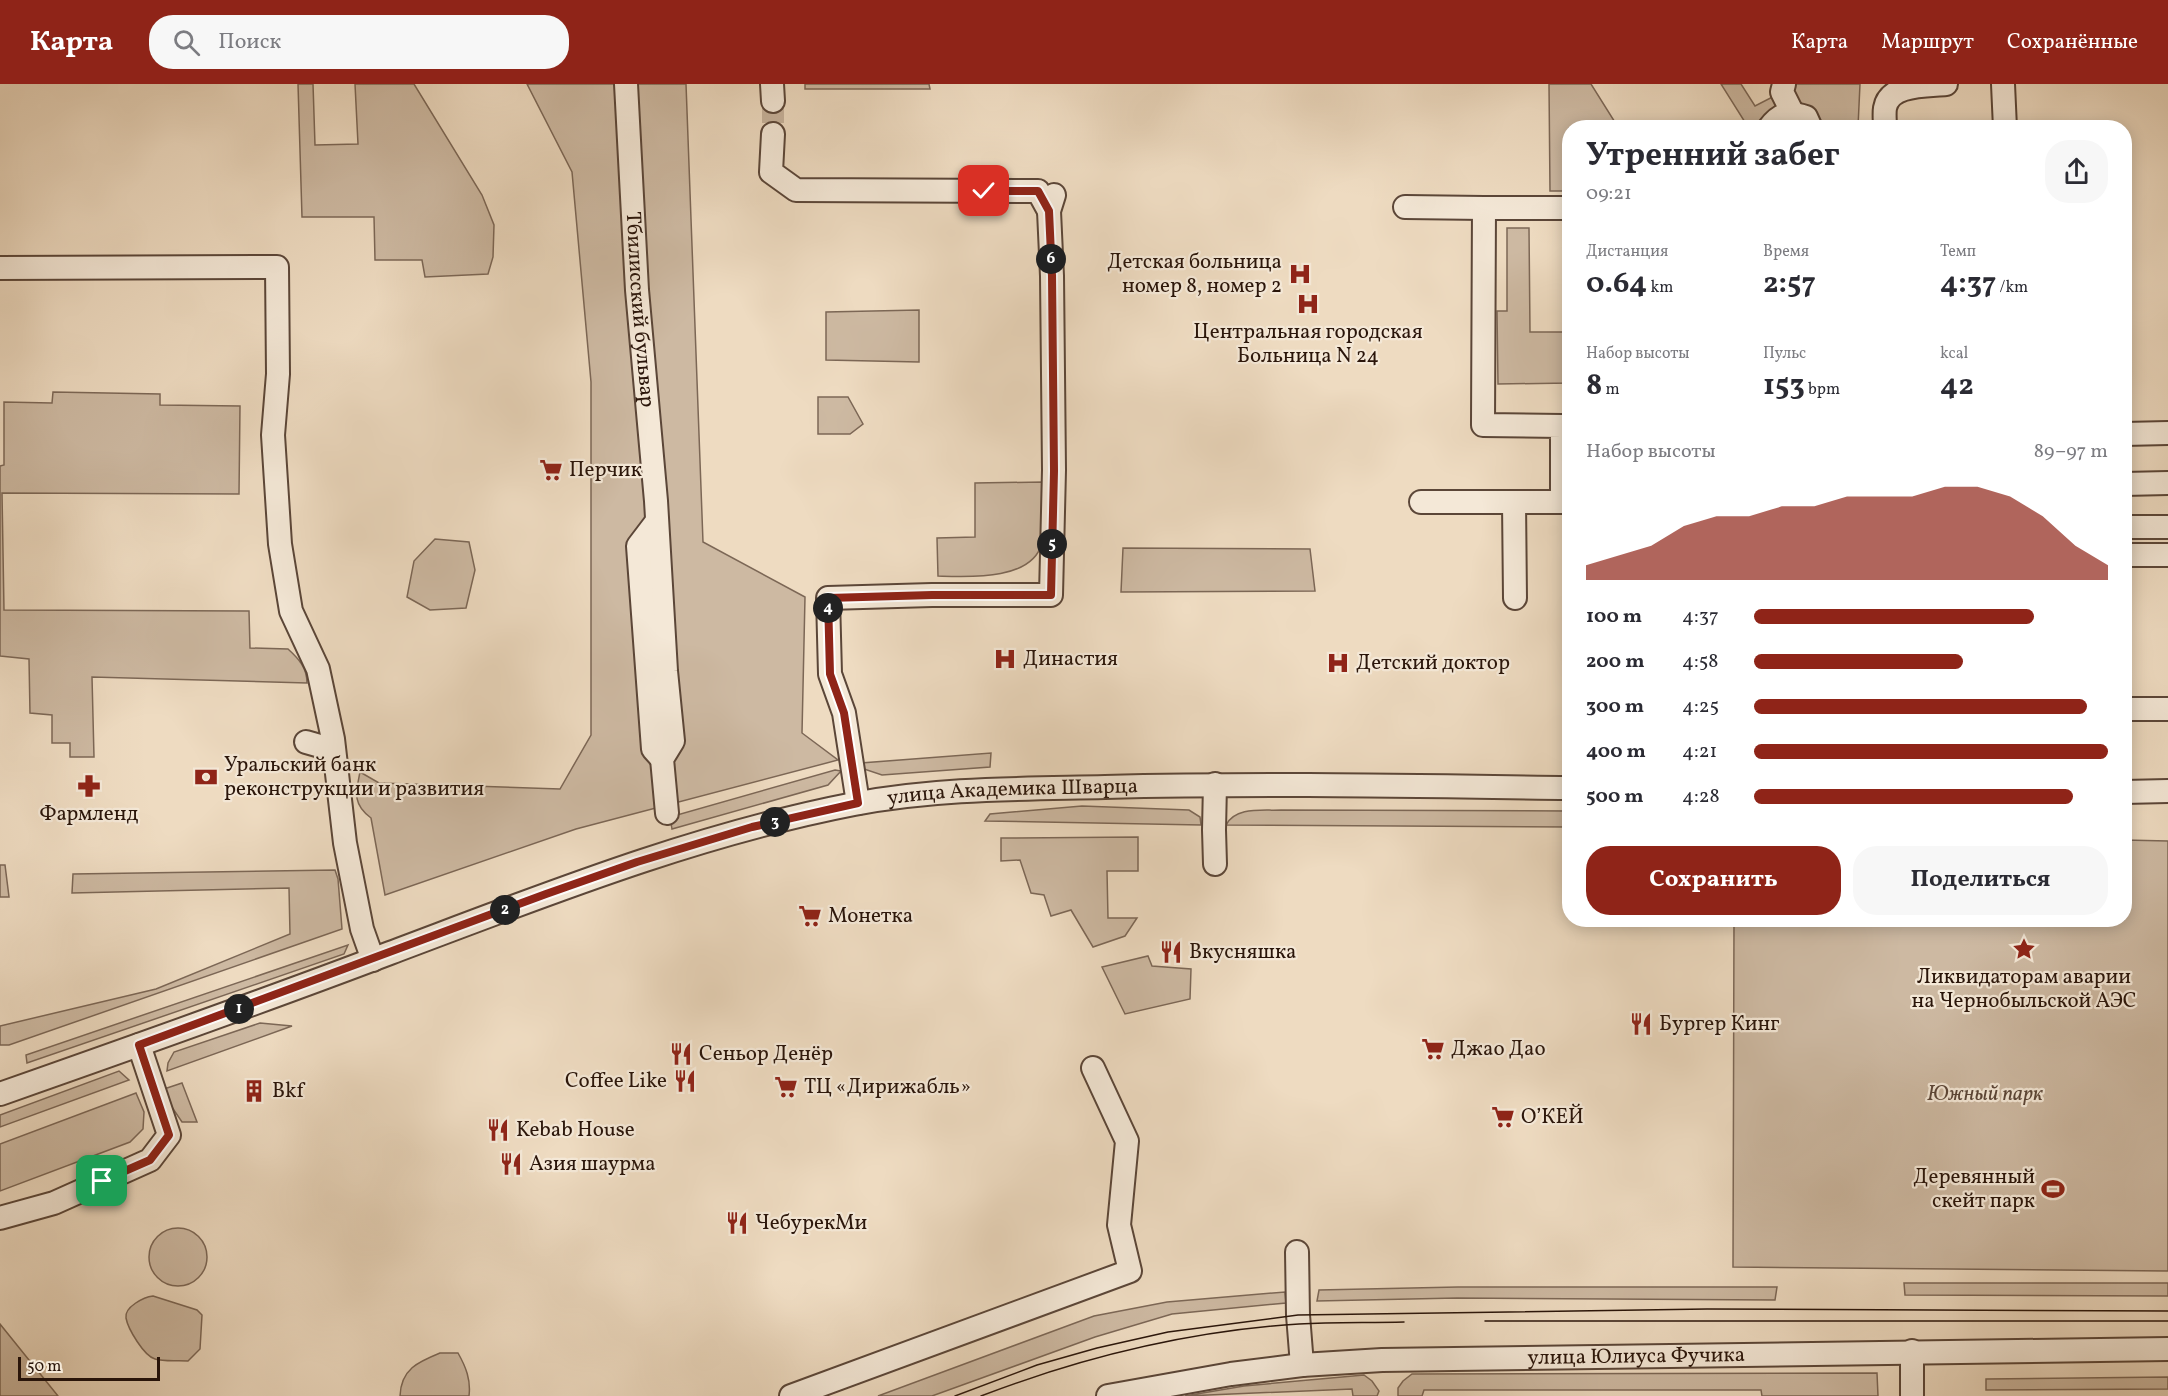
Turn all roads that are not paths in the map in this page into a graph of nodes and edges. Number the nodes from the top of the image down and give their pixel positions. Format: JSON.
{"nodes":[{"id":1,"x":1784,"y":84,"type":"edge"},
{"id":2,"x":1946,"y":84,"type":"edge"},
{"id":3,"x":2003,"y":84,"type":"edge"},
{"id":4,"x":622,"y":89,"type":"edge"},
{"id":5,"x":1792,"y":112,"type":"junction"},
{"id":6,"x":1774,"y":120,"type":"edge"},
{"id":7,"x":1807,"y":120,"type":"edge"},
{"id":8,"x":1885,"y":120,"type":"edge"},
{"id":9,"x":2005,"y":120,"type":"edge"},
{"id":10,"x":773,"y":135,"type":"tunnel mouth"},
{"id":11,"x":1405,"y":207,"type":"dead end"},
{"id":12,"x":1484,"y":208,"type":"junction"},
{"id":13,"x":1562,"y":208,"type":"edge"},
{"id":14,"x":0,"y":268,"type":"edge"},
{"id":15,"x":1562,"y":426,"type":"edge"},
{"id":16,"x":2168,"y":433,"type":"edge"},
{"id":17,"x":2132,"y":434,"type":"edge"},
{"id":18,"x":2168,"y":483,"type":"edge"},
{"id":19,"x":2132,"y":484,"type":"edge"},
{"id":20,"x":1421,"y":502,"type":"dead end"},
{"id":21,"x":1514,"y":502,"type":"junction"},
{"id":22,"x":1562,"y":502,"type":"edge"},
{"id":23,"x":2132,"y":527,"type":"edge"},
{"id":24,"x":2168,"y":527,"type":"edge"},
{"id":25,"x":2132,"y":555,"type":"edge"},
{"id":26,"x":2168,"y":555,"type":"edge"},
{"id":27,"x":1515,"y":598,"type":"dead end"},
{"id":28,"x":2132,"y":709,"type":"edge"},
{"id":29,"x":2168,"y":709,"type":"edge"},
{"id":30,"x":306,"y":742,"type":"dead end"},
{"id":31,"x":334,"y":750,"type":"junction"},
{"id":32,"x":1215,"y":784,"type":"junction"},
{"id":33,"x":1562,"y":788,"type":"edge"},
{"id":34,"x":2168,"y":791,"type":"edge"},
{"id":35,"x":2132,"y":792,"type":"edge"},
{"id":36,"x":858,"y":803,"type":"junction"},
{"id":37,"x":667,"y":813,"type":"dead end"},
{"id":38,"x":1215,"y":864,"type":"dead end"},
{"id":39,"x":373,"y":960,"type":"junction"},
{"id":40,"x":139,"y":1045,"type":"junction"},
{"id":41,"x":1093,"y":1068,"type":"dead end"},
{"id":42,"x":0,"y":1094,"type":"edge"},
{"id":43,"x":0,"y":1218,"type":"edge"},
{"id":44,"x":1297,"y":1252,"type":"dead end"},
{"id":45,"x":2168,"y":1349,"type":"edge"},
{"id":46,"x":1912,"y":1351,"type":"junction"},
{"id":47,"x":1302,"y":1365,"type":"junction"},
{"id":48,"x":791,"y":1396,"type":"edge"},
{"id":49,"x":1107,"y":1396,"type":"edge"},
{"id":50,"x":1912,"y":1396,"type":"edge"}],
"edges":[{"from":1,"to":5,"type":"street"},
{"from":2,"to":8,"type":"street"},
{"from":3,"to":9,"type":"street"},
{"from":4,"to":37,"type":"street","name":"Тбилисский бульвар"},
{"from":5,"to":6,"type":"street"},
{"from":5,"to":7,"type":"street"},
{"from":10,"to":36,"type":"street"},
{"from":11,"to":12,"type":"street"},
{"from":12,"to":13,"type":"street"},
{"from":12,"to":15,"type":"street"},
{"from":14,"to":31,"type":"street"},
{"from":16,"to":17,"type":"street"},
{"from":18,"to":19,"type":"street"},
{"from":20,"to":21,"type":"street"},
{"from":21,"to":22,"type":"street"},
{"from":21,"to":27,"type":"street"},
{"from":23,"to":24,"type":"street"},
{"from":25,"to":26,"type":"street"},
{"from":28,"to":29,"type":"street"},
{"from":30,"to":31,"type":"street"},
{"from":31,"to":39,"type":"street"},
{"from":32,"to":33,"type":"street","name":"улица Академика Шварца"},
{"from":32,"to":36,"type":"street","name":"улица Академика Шварца"},
{"from":32,"to":38,"type":"street"},
{"from":34,"to":35,"type":"street"},
{"from":36,"to":39,"type":"street","name":"улица Академика Шварца"},
{"from":39,"to":40,"type":"street","name":"улица Академика Шварца"},
{"from":40,"to":42,"type":"street","name":"улица Академика Шварца"},
{"from":40,"to":43,"type":"street"},
{"from":41,"to":48,"type":"street"},
{"from":44,"to":47,"type":"street"},
{"from":45,"to":46,"type":"street","name":"улица Юлиуса Фучика"},
{"from":46,"to":47,"type":"street","name":"улица Юлиуса Фучика"},
{"from":46,"to":50,"type":"street"},
{"from":47,"to":49,"type":"street","name":"улица Юлиуса Фучика"}]}
